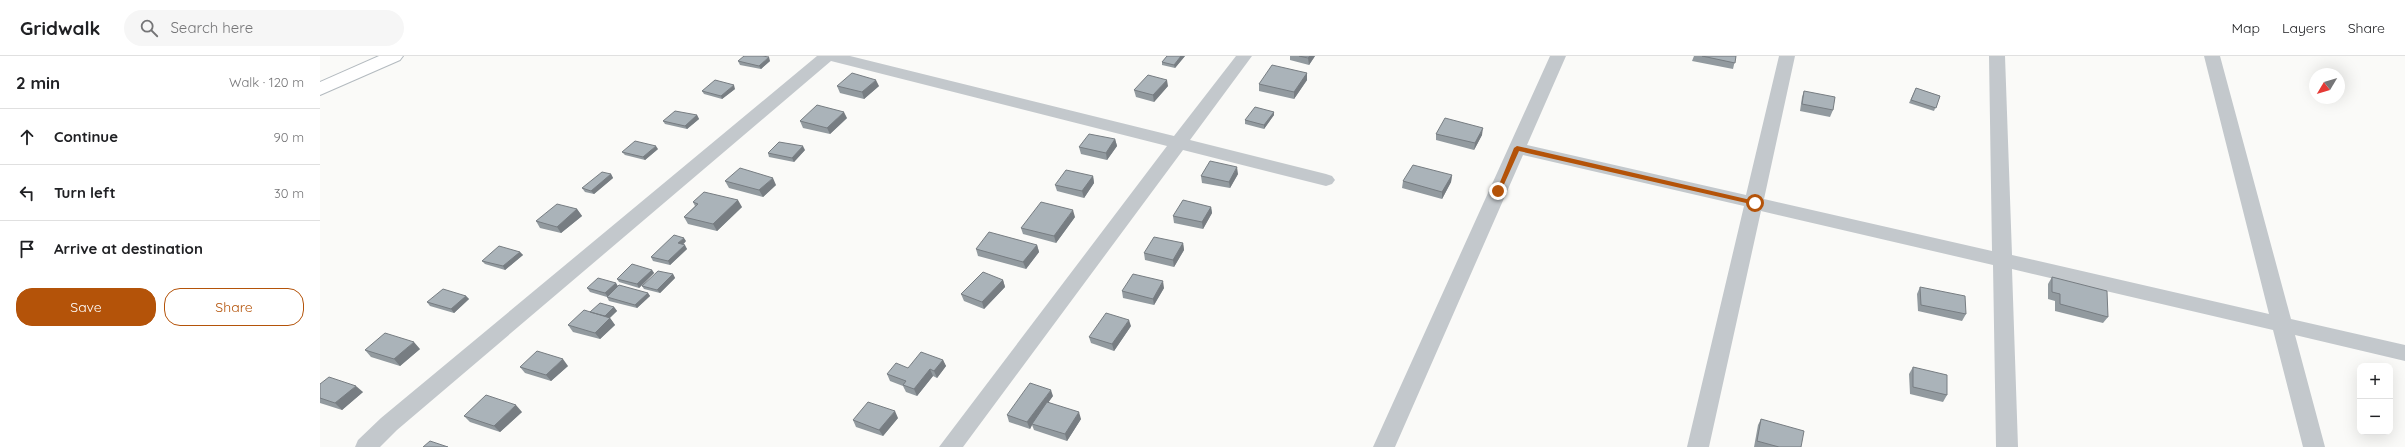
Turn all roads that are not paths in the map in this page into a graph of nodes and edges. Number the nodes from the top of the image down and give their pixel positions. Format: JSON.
{"nodes":[{"id":1,"x":394,"y":56,"type":"edge"},
{"id":2,"x":827,"y":56,"type":"edge"},
{"id":3,"x":830,"y":56,"type":"edge"},
{"id":4,"x":1244,"y":56,"type":"edge"},
{"id":5,"x":1558,"y":56,"type":"edge"},
{"id":6,"x":1787,"y":56,"type":"edge"},
{"id":7,"x":1997,"y":56,"type":"edge"},
{"id":8,"x":2212,"y":56,"type":"edge"},
{"id":9,"x":320,"y":89,"type":"edge"},
{"id":10,"x":1180,"y":143,"type":"junction"},
{"id":11,"x":1517,"y":148,"type":"junction"},
{"id":12,"x":1326,"y":180,"type":"dead end"},
{"id":13,"x":1755,"y":203,"type":"junction"},
{"id":14,"x":2004,"y":261,"type":"junction"},
{"id":15,"x":2282,"y":324,"type":"junction"},
{"id":16,"x":2405,"y":353,"type":"edge"},
{"id":17,"x":366,"y":447,"type":"edge"},
{"id":18,"x":950,"y":447,"type":"edge"},
{"id":19,"x":1384,"y":447,"type":"edge"},
{"id":20,"x":1698,"y":447,"type":"edge"},
{"id":21,"x":2007,"y":447,"type":"edge"},
{"id":22,"x":2314,"y":447,"type":"edge"}],
"edges":[{"from":1,"to":9,"type":"street"},
{"from":2,"to":17,"type":"street"},
{"from":3,"to":10,"type":"street"},
{"from":4,"to":10,"type":"street"},
{"from":5,"to":11,"type":"street"},
{"from":6,"to":13,"type":"street"},
{"from":7,"to":14,"type":"street"},
{"from":8,"to":15,"type":"street"},
{"from":10,"to":12,"type":"street"},
{"from":10,"to":18,"type":"street"},
{"from":11,"to":13,"type":"street"},
{"from":11,"to":19,"type":"street"},
{"from":13,"to":14,"type":"street"},
{"from":13,"to":20,"type":"street"},
{"from":14,"to":15,"type":"street"},
{"from":14,"to":21,"type":"street"},
{"from":15,"to":16,"type":"street"},
{"from":15,"to":22,"type":"street"}]}
